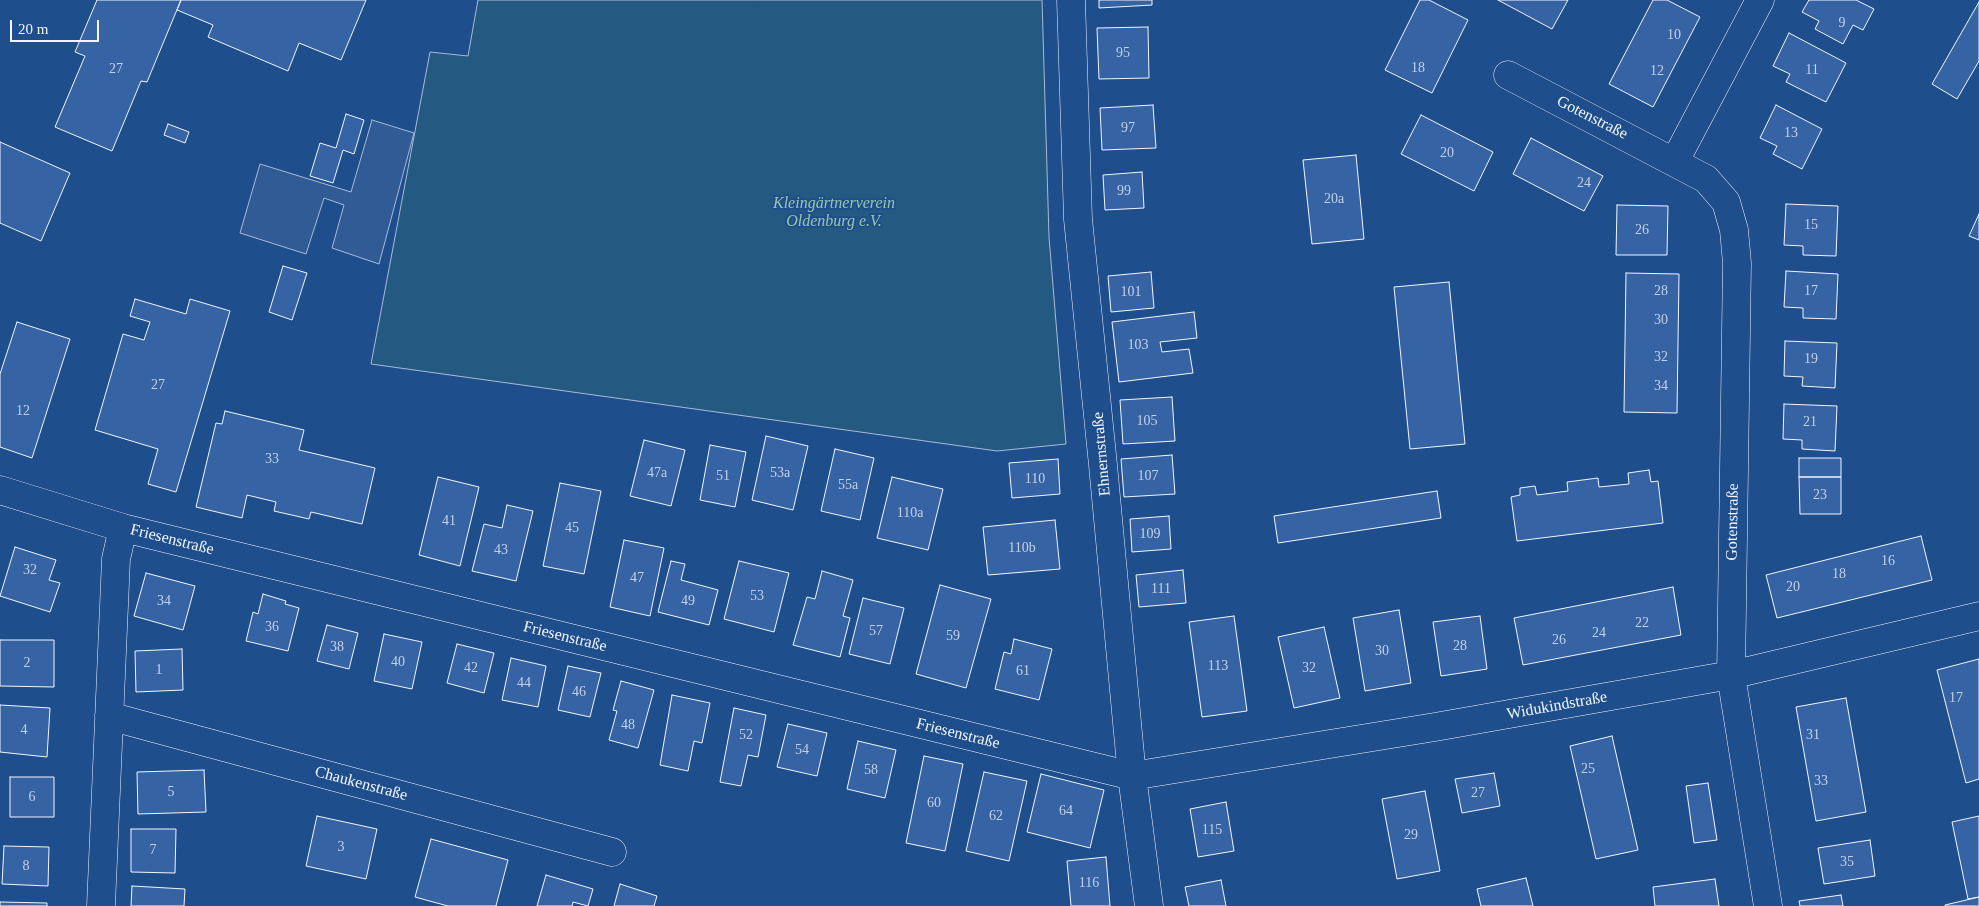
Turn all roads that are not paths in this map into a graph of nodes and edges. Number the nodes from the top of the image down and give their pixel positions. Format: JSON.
{"nodes":[{"id":1,"x":1071,"y":0,"type":"edge"},
{"id":2,"x":1760,"y":0,"type":"edge"},
{"id":3,"x":1508,"y":75,"type":"dead end"},
{"id":4,"x":1675,"y":161,"type":"junction"},
{"id":5,"x":0,"y":490,"type":"edge"},
{"id":6,"x":123,"y":528,"type":"junction"},
{"id":7,"x":1979,"y":616,"type":"edge"},
{"id":8,"x":1731,"y":675,"type":"junction"},
{"id":9,"x":110,"y":716,"type":"junction"},
{"id":10,"x":1132,"y":776,"type":"junction"},
{"id":11,"x":612,"y":852,"type":"dead end"},
{"id":12,"x":101,"y":906,"type":"edge"},
{"id":13,"x":1149,"y":906,"type":"edge"},
{"id":14,"x":1768,"y":906,"type":"edge"}],
"edges":[{"from":1,"to":10,"type":"street","name":"Ehnernstraße"},
{"from":2,"to":4,"type":"street"},
{"from":3,"to":4,"type":"street","name":"Gotenstraße"},
{"from":4,"to":8,"type":"street","name":"Gotenstraße"},
{"from":5,"to":6,"type":"street","name":"Friesenstraße"},
{"from":6,"to":9,"type":"street"},
{"from":6,"to":10,"type":"street","name":"Friesenstraße"},
{"from":7,"to":8,"type":"street","name":"Widukindstraße"},
{"from":8,"to":10,"type":"street","name":"Widukindstraße"},
{"from":8,"to":14,"type":"street","name":"Gotenstraße"},
{"from":9,"to":11,"type":"street","name":"Chaukenstraße"},
{"from":9,"to":12,"type":"street"},
{"from":10,"to":13,"type":"street","name":"Ehnernstraße"}]}
